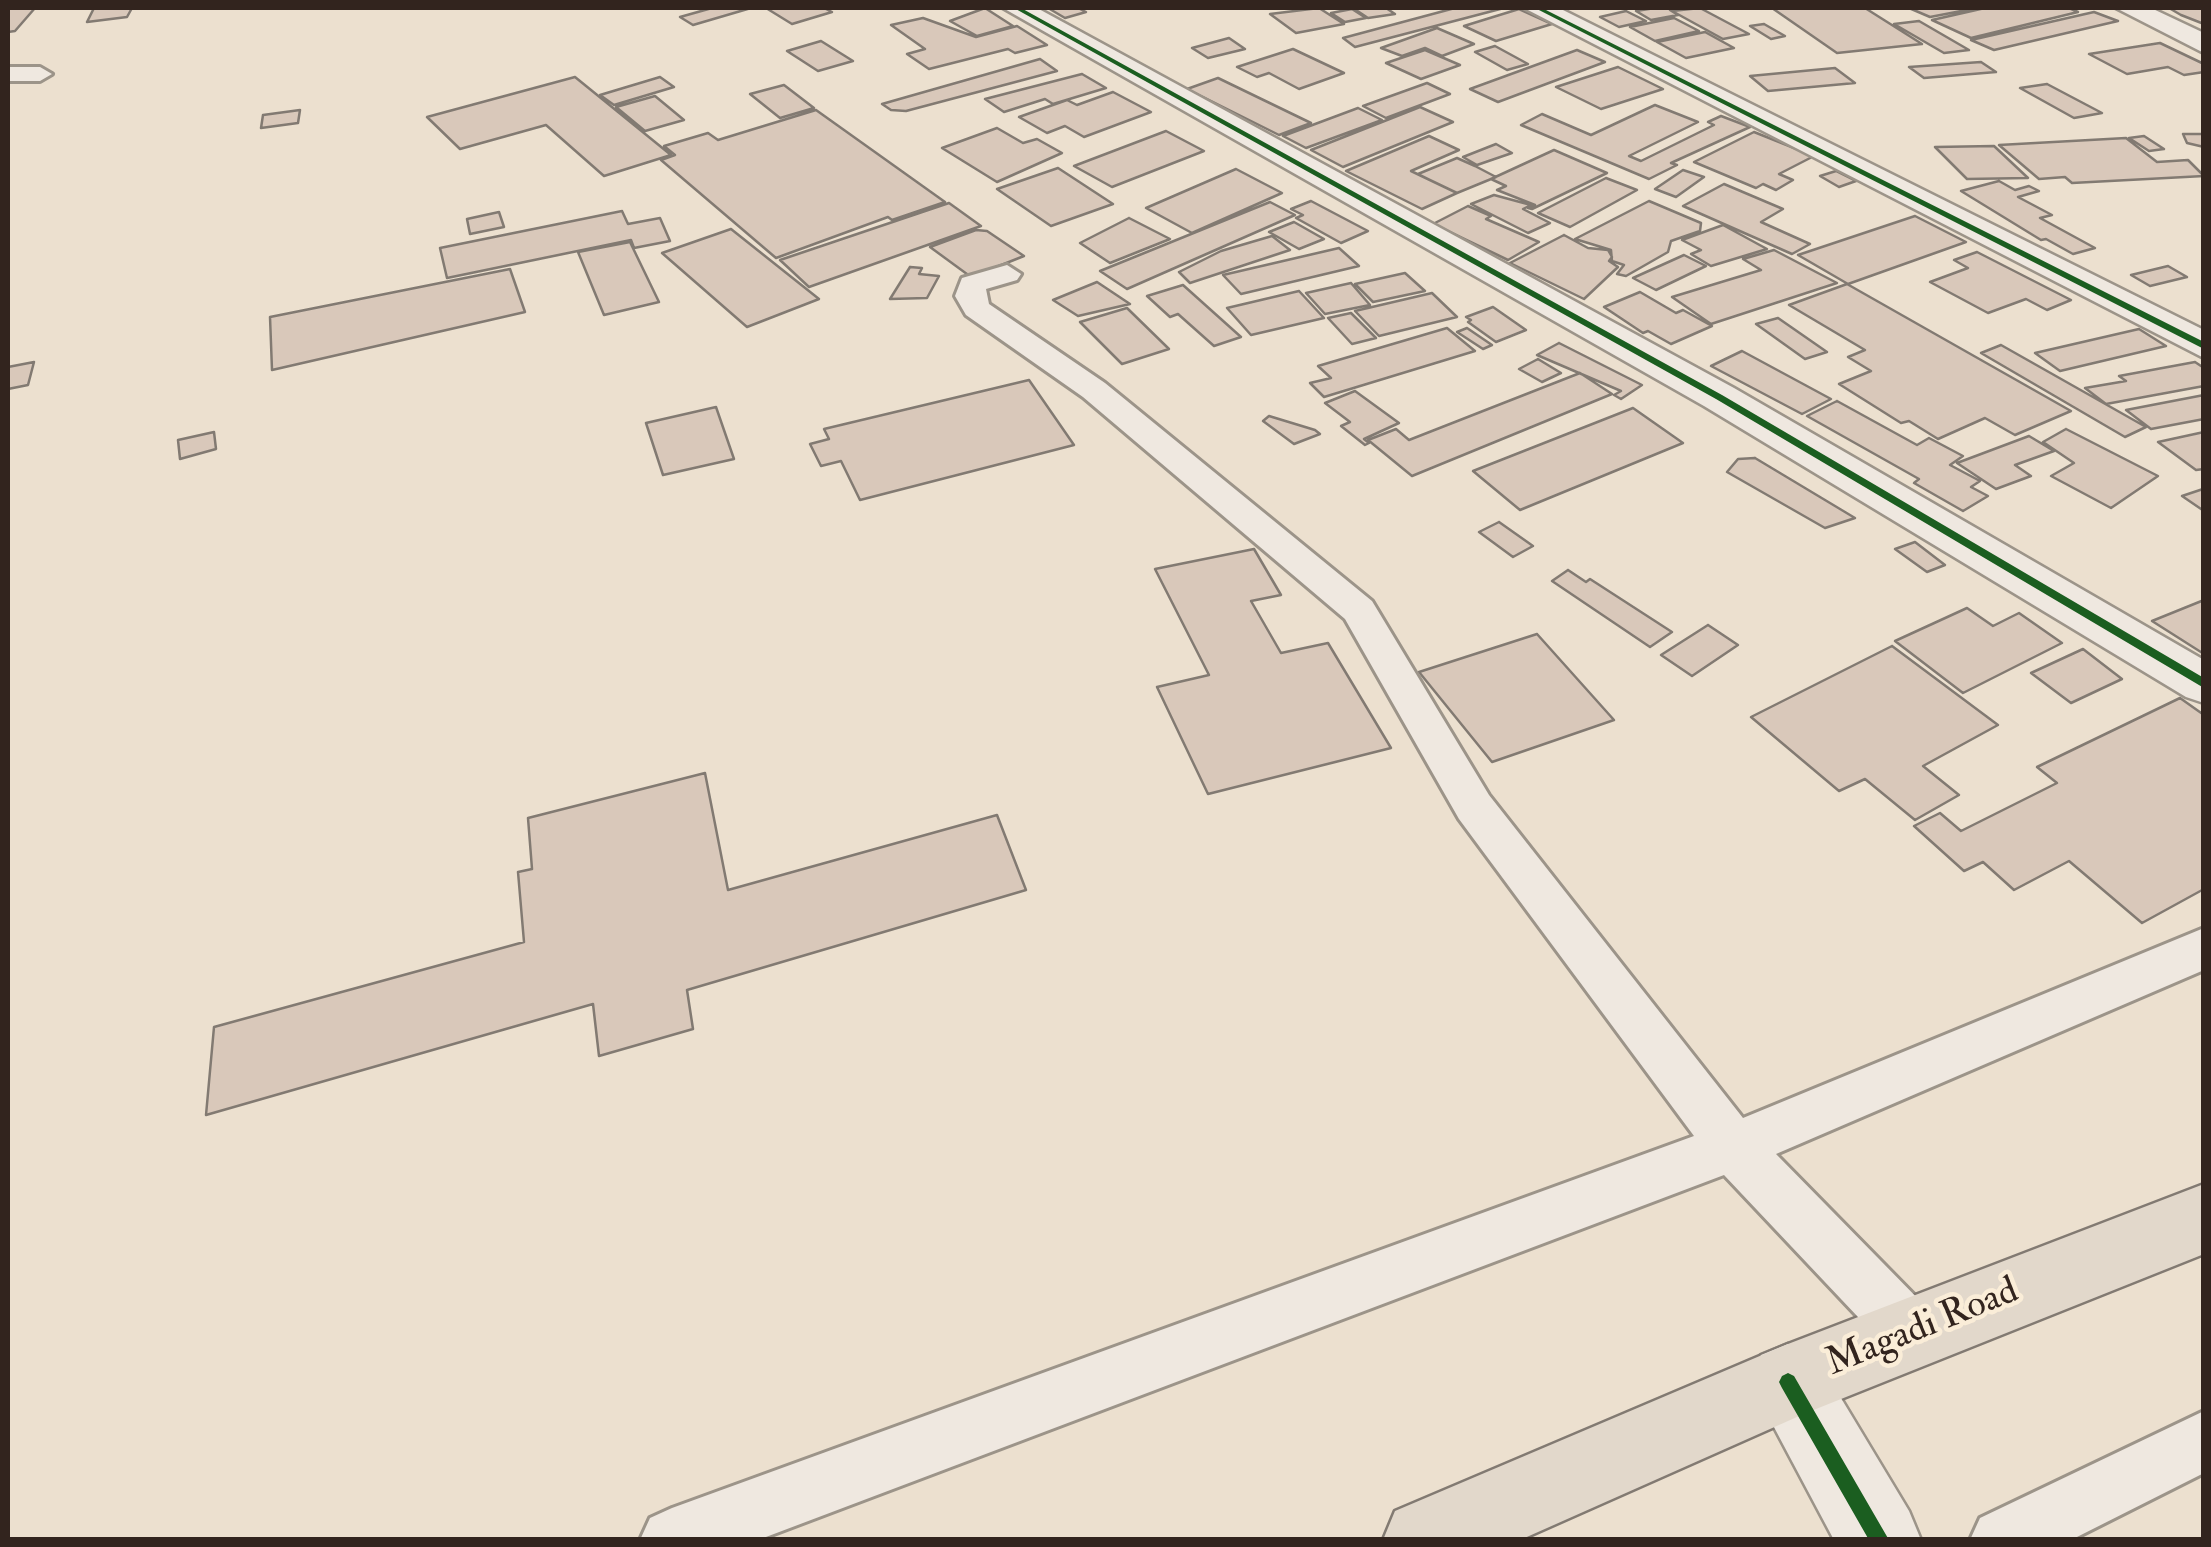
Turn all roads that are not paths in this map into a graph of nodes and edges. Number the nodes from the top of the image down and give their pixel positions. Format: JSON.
{"nodes":[{"id":1,"x":1017,"y":8,"type":"edge"},
{"id":2,"x":1538,"y":8,"type":"edge"},
{"id":3,"x":2130,"y":8,"type":"edge"},
{"id":4,"x":2204,"y":44,"type":"edge"},
{"id":5,"x":8,"y":74,"type":"edge"},
{"id":6,"x":40,"y":74,"type":"dead end"},
{"id":7,"x":1007,"y":274,"type":"dead end"},
{"id":8,"x":2204,"y":346,"type":"edge"},
{"id":9,"x":2204,"y":684,"type":"edge"},
{"id":10,"x":2204,"y":948,"type":"edge"},
{"id":11,"x":1733,"y":1146,"type":"junction"},
{"id":12,"x":2204,"y":1218,"type":"edge"},
{"id":13,"x":1912,"y":1332,"type":"junction"},
{"id":14,"x":1788,"y":1382,"type":"junction"},
{"id":15,"x":2204,"y":1441,"type":"edge"},
{"id":16,"x":672,"y":1540,"type":"edge"},
{"id":17,"x":1424,"y":1540,"type":"edge"},
{"id":18,"x":1880,"y":1540,"type":"edge"},
{"id":19,"x":2002,"y":1540,"type":"edge"}],
"edges":[{"from":1,"to":9,"type":"street"},
{"from":2,"to":8,"type":"street"},
{"from":3,"to":4,"type":"street"},
{"from":5,"to":6,"type":"lane"},
{"from":7,"to":11,"type":"lane"},
{"from":10,"to":11,"type":"lane"},
{"from":11,"to":13,"type":"lane"},
{"from":11,"to":16,"type":"lane"},
{"from":12,"to":13,"type":"highway","name":"Magadi Road"},
{"from":13,"to":14,"type":"highway","name":"Magadi Road"},
{"from":14,"to":17,"type":"highway","name":"Magadi Road"},
{"from":14,"to":18,"type":"street"},
{"from":15,"to":19,"type":"lane"}]}
